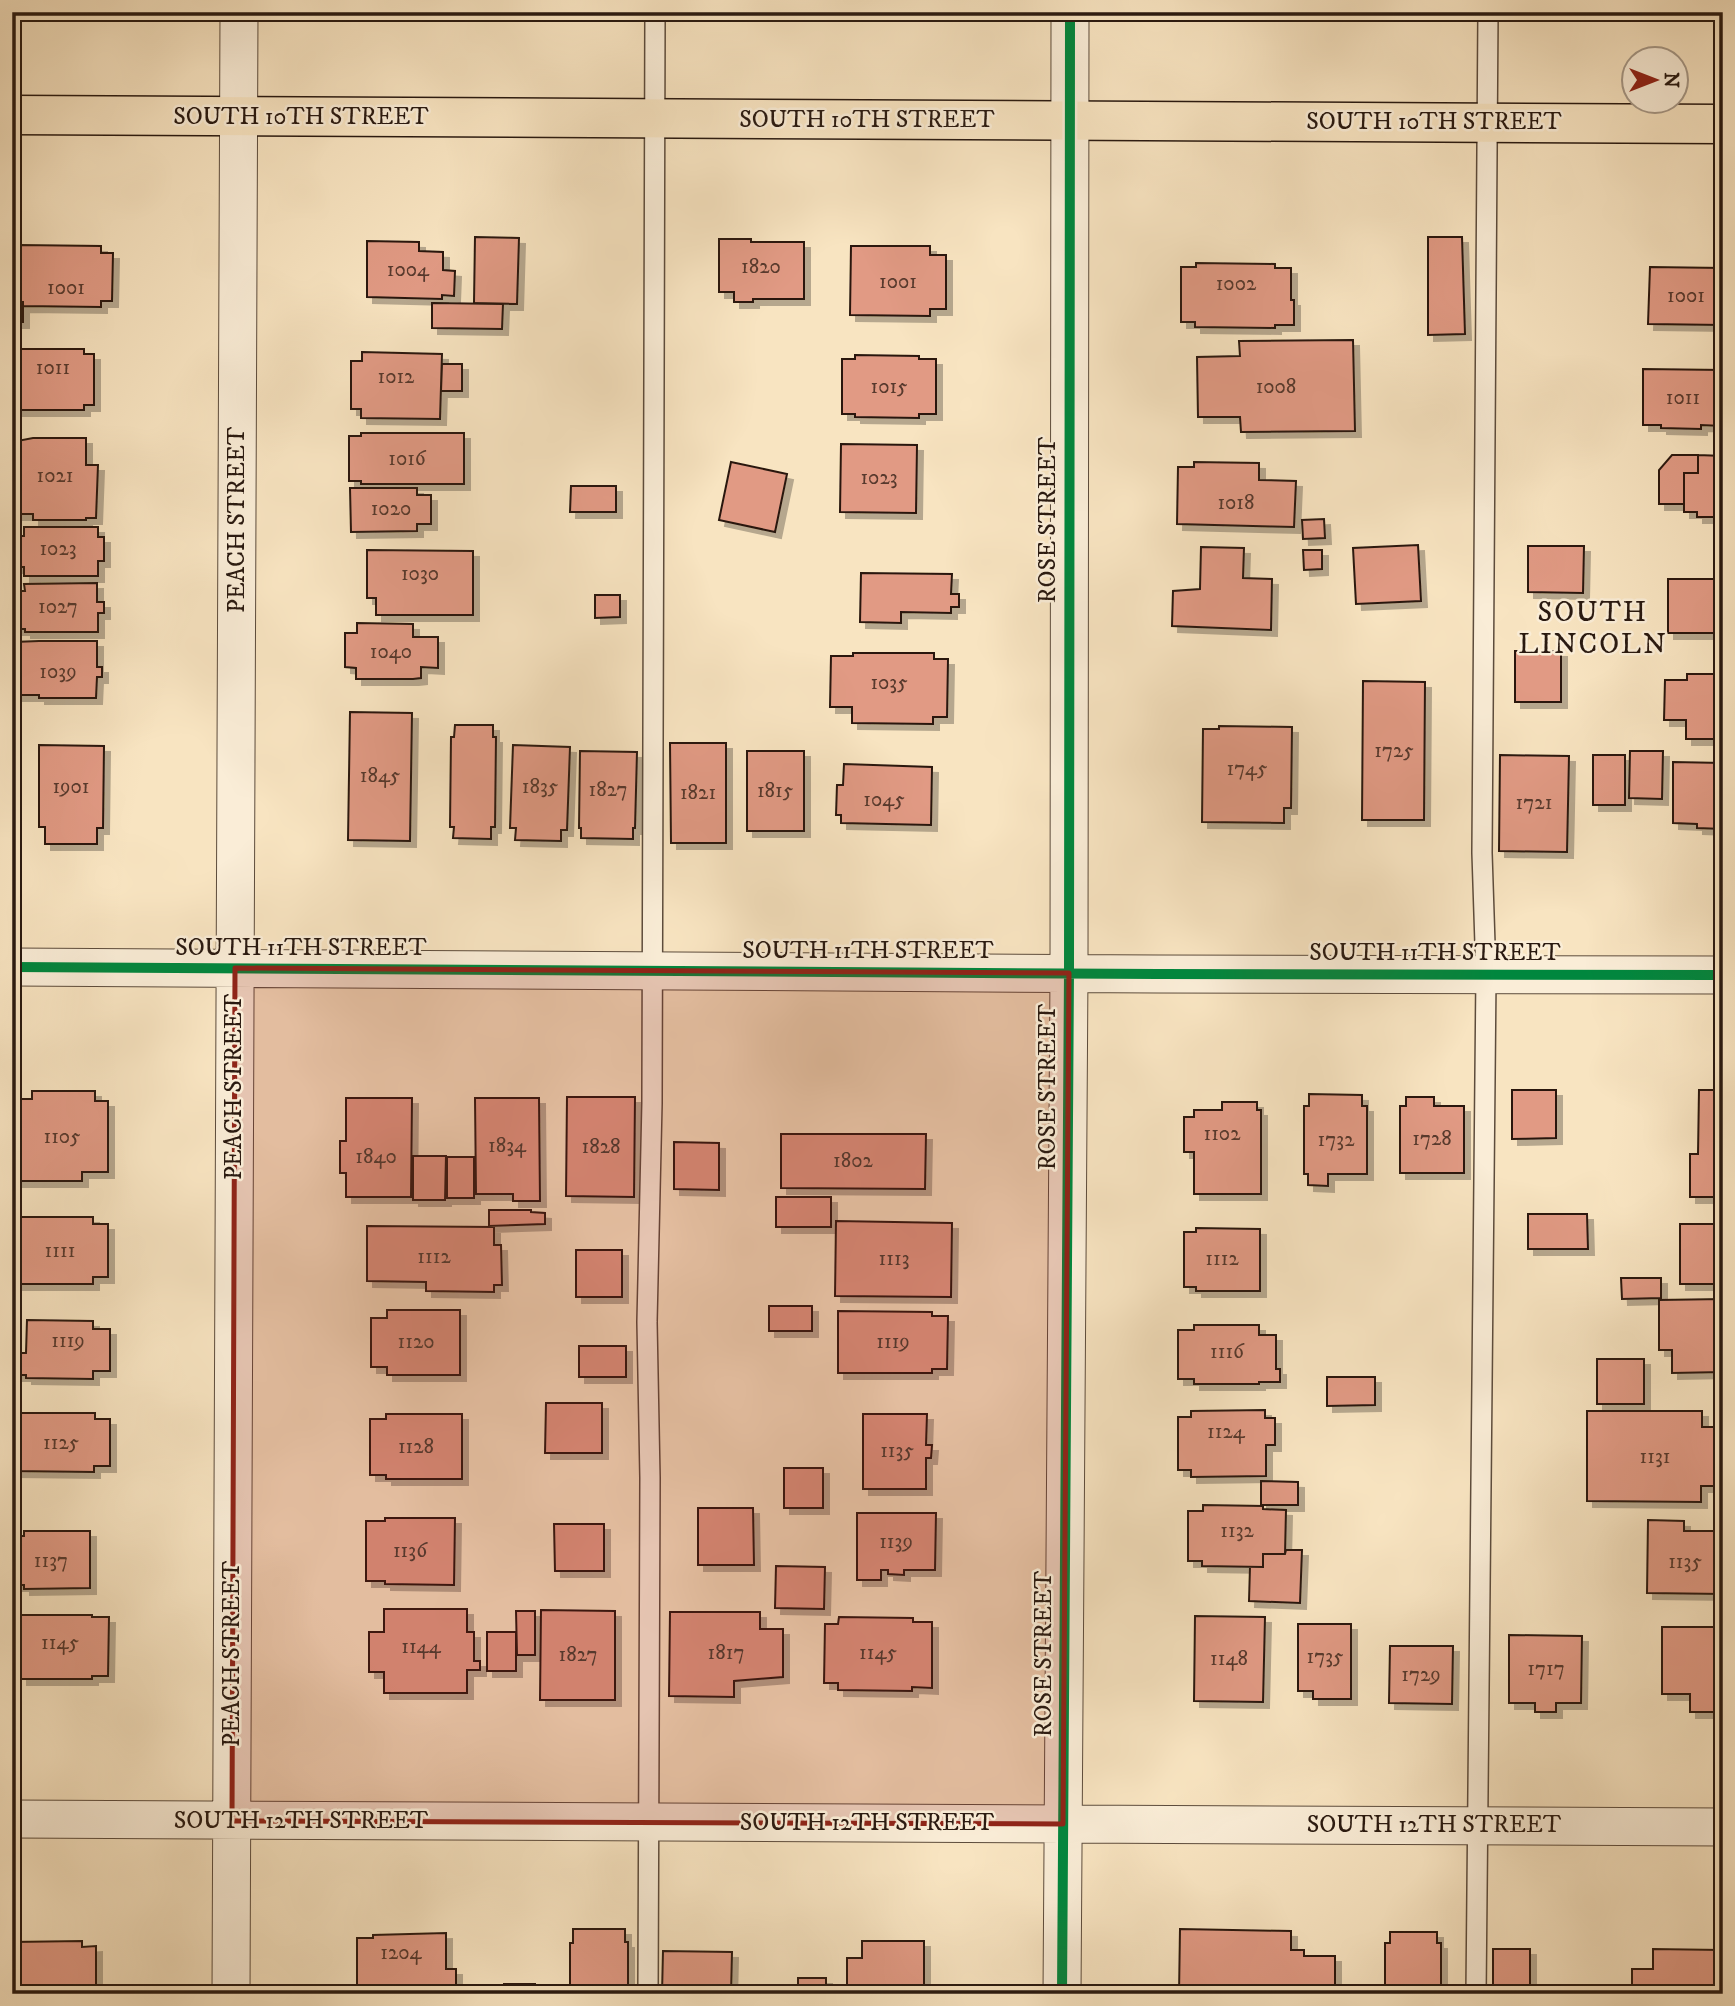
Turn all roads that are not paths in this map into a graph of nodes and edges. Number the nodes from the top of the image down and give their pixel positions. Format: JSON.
{"nodes":[{"id":1,"x":239,"y":12,"type":"edge"},
{"id":2,"x":655,"y":12,"type":"edge"},
{"id":3,"x":1070,"y":12,"type":"edge"},
{"id":4,"x":1488,"y":12,"type":"edge"},
{"id":5,"x":12,"y":115,"type":"edge"},
{"id":6,"x":239,"y":116,"type":"junction"},
{"id":7,"x":654,"y":119,"type":"junction"},
{"id":8,"x":1070,"y":121,"type":"junction"},
{"id":9,"x":1488,"y":122,"type":"junction"},
{"id":10,"x":1723,"y":124,"type":"edge"},
{"id":11,"x":12,"y":967,"type":"edge"},
{"id":12,"x":235,"y":968,"type":"junction"},
{"id":13,"x":653,"y":971,"type":"junction"},
{"id":14,"x":1069,"y":973,"type":"junction"},
{"id":15,"x":1486,"y":975,"type":"junction"},
{"id":16,"x":1723,"y":975,"type":"edge"},
{"id":17,"x":12,"y":1819,"type":"edge"},
{"id":18,"x":232,"y":1821,"type":"junction"},
{"id":19,"x":648,"y":1822,"type":"junction"},
{"id":20,"x":1063,"y":1824,"type":"junction"},
{"id":21,"x":1478,"y":1825,"type":"junction"},
{"id":22,"x":1723,"y":1827,"type":"edge"},
{"id":23,"x":231,"y":1994,"type":"edge"},
{"id":24,"x":648,"y":1994,"type":"edge"},
{"id":25,"x":1062,"y":1994,"type":"edge"},
{"id":26,"x":1476,"y":1994,"type":"edge"}],
"edges":[{"from":1,"to":6,"type":"street","name":"PEACH STREET"},
{"from":2,"to":7,"type":"lane"},
{"from":3,"to":8,"type":"street","name":"ROSE STREET"},
{"from":4,"to":9,"type":"lane"},
{"from":5,"to":6,"type":"main road","name":"SOUTH 10TH STREET"},
{"from":6,"to":7,"type":"main road","name":"SOUTH 10TH STREET"},
{"from":6,"to":12,"type":"street","name":"PEACH STREET"},
{"from":7,"to":8,"type":"main road","name":"SOUTH 10TH STREET"},
{"from":7,"to":13,"type":"lane"},
{"from":8,"to":9,"type":"main road","name":"SOUTH 10TH STREET"},
{"from":8,"to":14,"type":"street","name":"ROSE STREET"},
{"from":9,"to":10,"type":"main road","name":"SOUTH 10TH STREET"},
{"from":9,"to":15,"type":"lane"},
{"from":11,"to":12,"type":"street","name":"SOUTH 11TH STREET"},
{"from":12,"to":13,"type":"street","name":"SOUTH 11TH STREET"},
{"from":12,"to":18,"type":"street","name":"PEACH STREET"},
{"from":13,"to":14,"type":"street","name":"SOUTH 11TH STREET"},
{"from":13,"to":19,"type":"lane"},
{"from":14,"to":15,"type":"street","name":"SOUTH 11TH STREET"},
{"from":14,"to":20,"type":"street","name":"ROSE STREET"},
{"from":15,"to":16,"type":"street","name":"SOUTH 11TH STREET"},
{"from":15,"to":21,"type":"lane"},
{"from":17,"to":18,"type":"street","name":"SOUTH 12TH STREET"},
{"from":18,"to":19,"type":"street","name":"SOUTH 12TH STREET"},
{"from":18,"to":23,"type":"street","name":"PEACH STREET"},
{"from":19,"to":20,"type":"street","name":"SOUTH 12TH STREET"},
{"from":19,"to":24,"type":"lane"},
{"from":20,"to":21,"type":"street","name":"SOUTH 12TH STREET"},
{"from":20,"to":25,"type":"street","name":"ROSE STREET"},
{"from":21,"to":22,"type":"street","name":"SOUTH 12TH STREET"},
{"from":21,"to":26,"type":"lane"}]}
